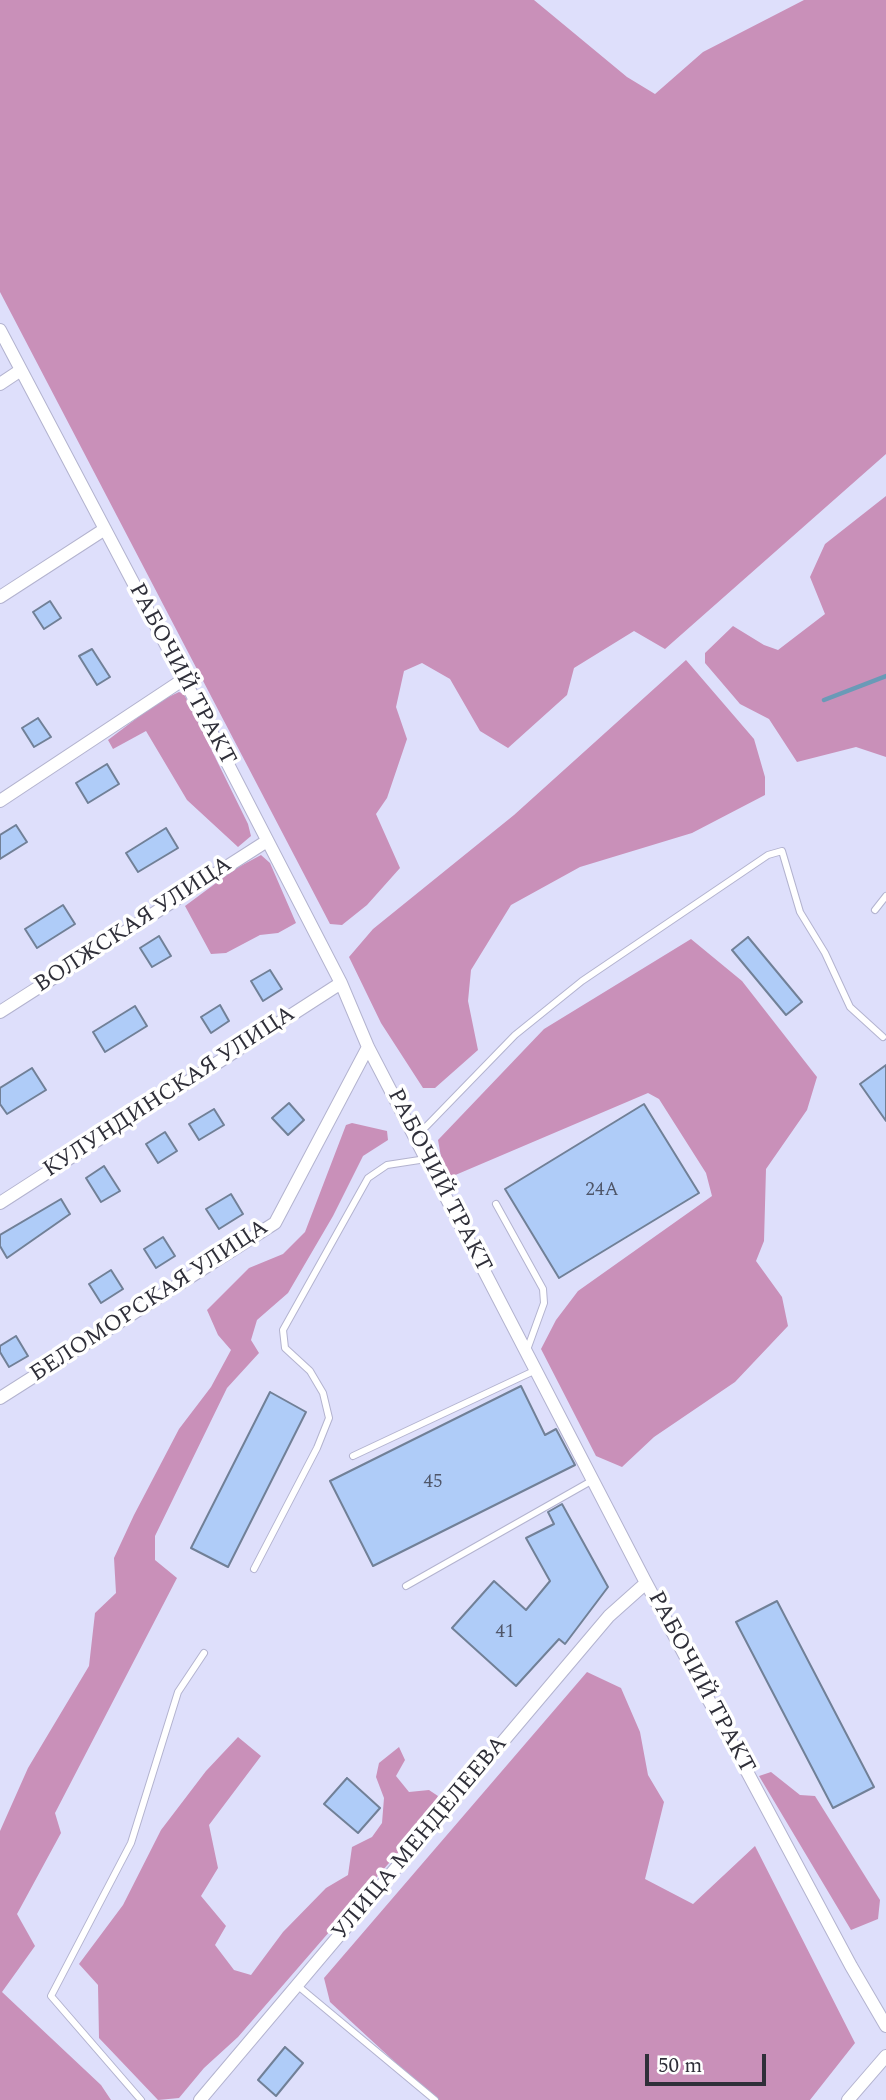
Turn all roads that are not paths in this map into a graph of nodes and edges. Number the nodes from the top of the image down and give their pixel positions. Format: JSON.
{"nodes":[{"id":1,"x":0,"y":330,"type":"edge"},
{"id":2,"x":22,"y":370,"type":"junction"},
{"id":3,"x":0,"y":384,"type":"edge"},
{"id":4,"x":105,"y":529,"type":"junction"},
{"id":5,"x":0,"y":597,"type":"edge"},
{"id":6,"x":184,"y":679,"type":"junction"},
{"id":7,"x":0,"y":801,"type":"edge"},
{"id":8,"x":267,"y":841,"type":"junction"},
{"id":9,"x":886,"y":896,"type":"edge"},
{"id":10,"x":875,"y":910,"type":"dead end"},
{"id":11,"x":341,"y":983,"type":"junction"},
{"id":12,"x":0,"y":1012,"type":"edge"},
{"id":13,"x":883,"y":1037,"type":"dead end"},
{"id":14,"x":368,"y":1046,"type":"junction"},
{"id":15,"x":415,"y":1138,"type":"junction"},
{"id":16,"x":426,"y":1159,"type":"junction"},
{"id":17,"x":0,"y":1203,"type":"edge"},
{"id":18,"x":496,"y":1204,"type":"dead end"},
{"id":19,"x":526,"y":1352,"type":"junction"},
{"id":20,"x":536,"y":1370,"type":"junction"},
{"id":21,"x":0,"y":1398,"type":"edge"},
{"id":22,"x":353,"y":1457,"type":"dead end"},
{"id":23,"x":593,"y":1480,"type":"junction"},
{"id":24,"x":254,"y":1569,"type":"dead end"},
{"id":25,"x":646,"y":1583,"type":"junction"},
{"id":26,"x":406,"y":1586,"type":"dead end"},
{"id":27,"x":204,"y":1653,"type":"dead end"},
{"id":28,"x":298,"y":1986,"type":"junction"},
{"id":29,"x":886,"y":2026,"type":"edge"},
{"id":30,"x":886,"y":2056,"type":"edge"},
{"id":31,"x":141,"y":2100,"type":"edge"},
{"id":32,"x":200,"y":2100,"type":"edge"},
{"id":33,"x":435,"y":2100,"type":"edge"},
{"id":34,"x":848,"y":2100,"type":"edge"}],
"edges":[{"from":1,"to":2,"type":"street","name":"РАБОЧИЙ ТРАКТ"},
{"from":2,"to":3,"type":"street"},
{"from":2,"to":4,"type":"street","name":"РАБОЧИЙ ТРАКТ"},
{"from":4,"to":5,"type":"street"},
{"from":4,"to":6,"type":"street","name":"РАБОЧИЙ ТРАКТ"},
{"from":6,"to":7,"type":"street"},
{"from":6,"to":8,"type":"street","name":"РАБОЧИЙ ТРАКТ"},
{"from":8,"to":11,"type":"street","name":"РАБОЧИЙ ТРАКТ"},
{"from":8,"to":12,"type":"street","name":"ВОЛЖСКАЯ УЛИЦА"},
{"from":9,"to":10,"type":"lane"},
{"from":11,"to":14,"type":"street","name":"РАБОЧИЙ ТРАКТ"},
{"from":11,"to":17,"type":"street","name":"КУЛУНДИНСКАЯ УЛИЦА"},
{"from":13,"to":15,"type":"lane"},
{"from":14,"to":15,"type":"street","name":"РАБОЧИЙ ТРАКТ"},
{"from":14,"to":21,"type":"street","name":"БЕЛОМОРСКАЯ УЛИЦА"},
{"from":15,"to":16,"type":"street","name":"РАБОЧИЙ ТРАКТ"},
{"from":16,"to":19,"type":"street","name":"РАБОЧИЙ ТРАКТ"},
{"from":16,"to":24,"type":"lane"},
{"from":18,"to":19,"type":"lane"},
{"from":19,"to":20,"type":"street","name":"РАБОЧИЙ ТРАКТ"},
{"from":20,"to":22,"type":"lane"},
{"from":20,"to":23,"type":"street","name":"РАБОЧИЙ ТРАКТ"},
{"from":23,"to":25,"type":"street","name":"РАБОЧИЙ ТРАКТ"},
{"from":23,"to":26,"type":"lane"},
{"from":25,"to":28,"type":"street","name":"УЛИЦА МЕНДЕЛЕЕВА"},
{"from":25,"to":29,"type":"street","name":"РАБОЧИЙ ТРАКТ"},
{"from":27,"to":31,"type":"lane"},
{"from":28,"to":32,"type":"street","name":"УЛИЦА МЕНДЕЛЕЕВА"},
{"from":28,"to":33,"type":"lane"},
{"from":30,"to":34,"type":"street"}]}
